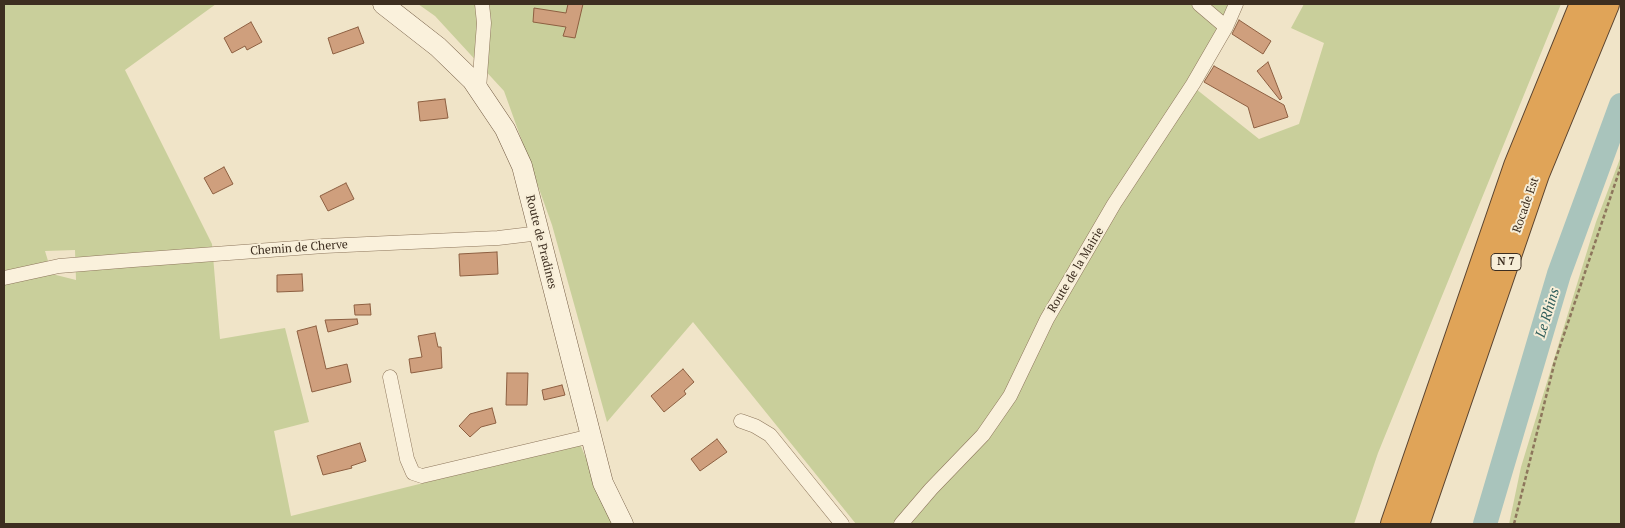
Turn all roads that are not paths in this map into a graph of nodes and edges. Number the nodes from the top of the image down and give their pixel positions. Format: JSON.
{"nodes":[{"id":1,"x":383,"y":4,"type":"edge"},
{"id":2,"x":482,"y":4,"type":"edge"},
{"id":3,"x":1199,"y":4,"type":"edge"},
{"id":4,"x":1236,"y":4,"type":"edge"},
{"id":5,"x":1583,"y":4,"type":"edge"},
{"id":6,"x":1606,"y":4,"type":"edge"},
{"id":7,"x":1226,"y":27,"type":"junction"},
{"id":8,"x":479,"y":89,"type":"junction"},
{"id":9,"x":540,"y":234,"type":"junction"},
{"id":10,"x":4,"y":278,"type":"edge"},
{"id":11,"x":390,"y":376,"type":"dead end"},
{"id":12,"x":741,"y":421,"type":"dead end"},
{"id":13,"x":590,"y":436,"type":"junction"},
{"id":14,"x":623,"y":524,"type":"edge"},
{"id":15,"x":842,"y":524,"type":"edge"},
{"id":16,"x":901,"y":524,"type":"edge"},
{"id":17,"x":1394,"y":524,"type":"edge"},
{"id":18,"x":1416,"y":524,"type":"edge"}],
"edges":[{"from":1,"to":8,"type":"street","name":"Route de Pradines"},
{"from":2,"to":8,"type":"street"},
{"from":3,"to":7,"type":"street"},
{"from":4,"to":7,"type":"street","name":"Route de la Mairie"},
{"from":5,"to":17,"type":"highway","name":"Rocade Est","number":"N 7"},
{"from":6,"to":18,"type":"highway","name":"Rocade Est","number":"N 7"},
{"from":7,"to":16,"type":"street","name":"Route de la Mairie"},
{"from":8,"to":9,"type":"street","name":"Route de Pradines"},
{"from":9,"to":10,"type":"street","name":"Chemin de Cherve"},
{"from":9,"to":13,"type":"street","name":"Route de Pradines"},
{"from":11,"to":13,"type":"street"},
{"from":12,"to":15,"type":"street"},
{"from":13,"to":14,"type":"street","name":"Route de Pradines"}]}
